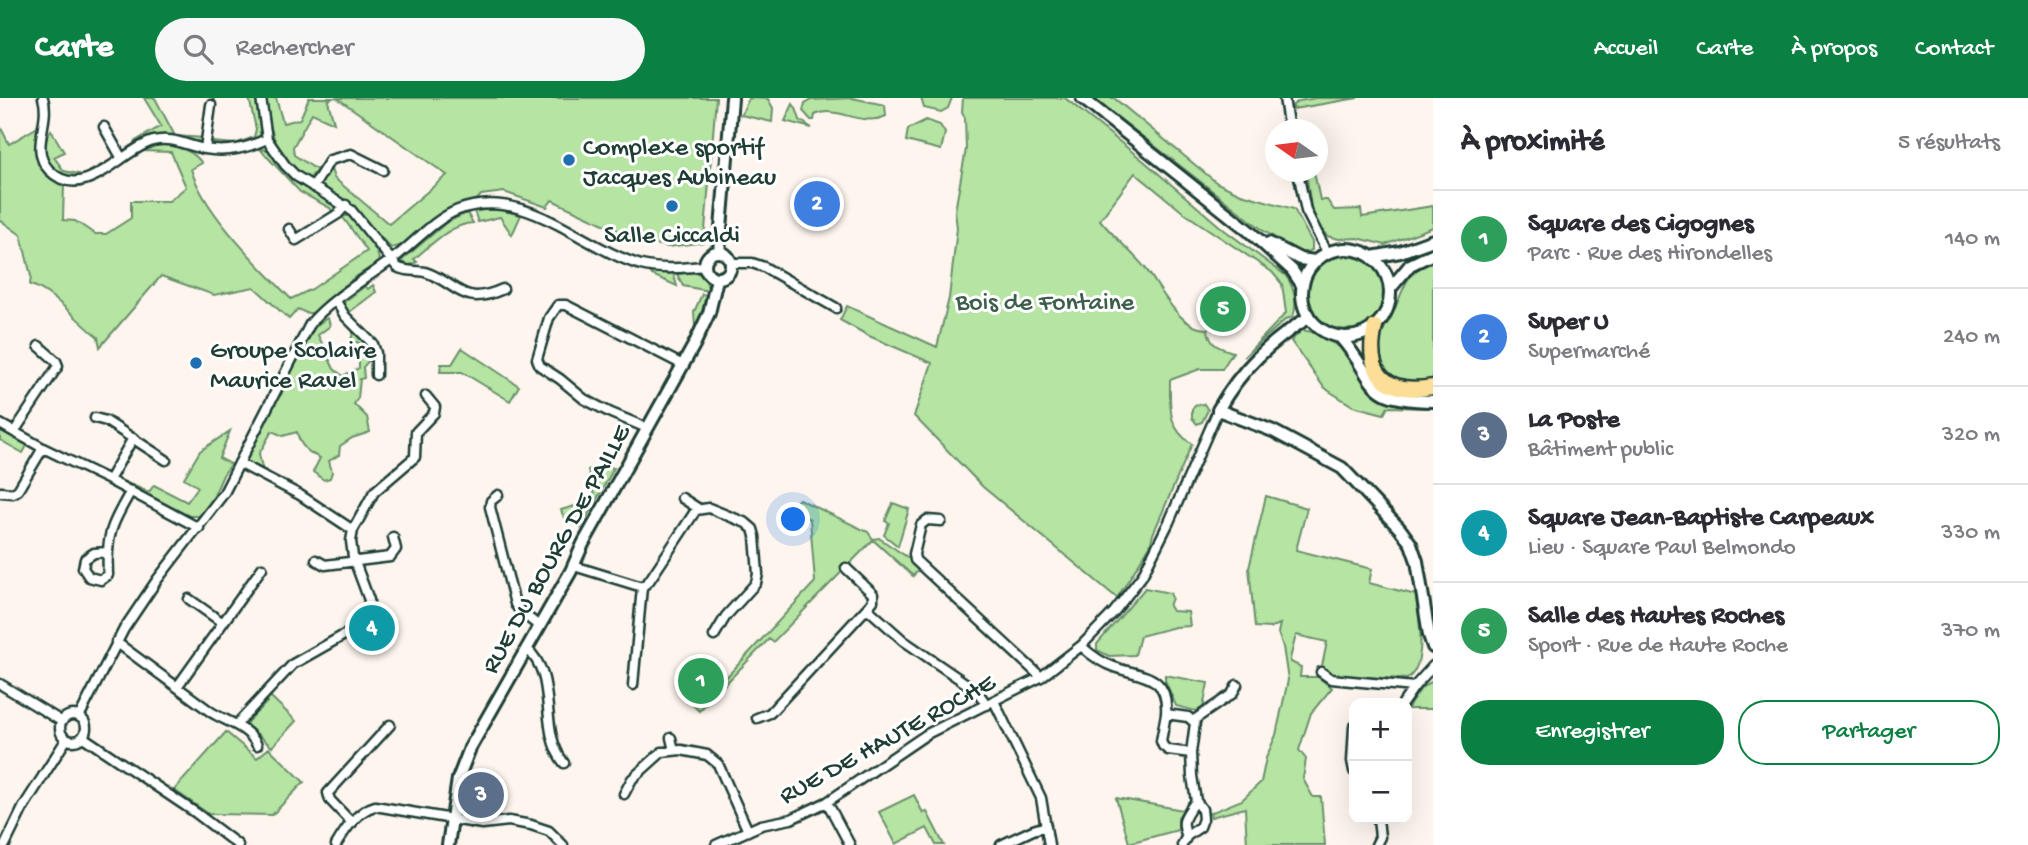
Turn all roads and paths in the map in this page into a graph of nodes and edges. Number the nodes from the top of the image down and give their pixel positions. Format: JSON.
{"nodes":[{"id":1,"x":43,"y":98,"type":"edge"},
{"id":2,"x":261,"y":98,"type":"edge"},
{"id":3,"x":732,"y":98,"type":"edge"},
{"id":4,"x":1082,"y":98,"type":"edge"},
{"id":5,"x":1284,"y":98,"type":"edge"},
{"id":6,"x":211,"y":105,"type":"dead end"},
{"id":7,"x":1287,"y":119,"type":"edge"},
{"id":8,"x":104,"y":127,"type":"dead end"},
{"id":9,"x":267,"y":139,"type":"junction"},
{"id":10,"x":205,"y":149,"type":"junction"},
{"id":11,"x":121,"y":158,"type":"junction"},
{"id":12,"x":383,"y":170,"type":"dead end"},
{"id":13,"x":1300,"y":182,"type":"edge"},
{"id":14,"x":313,"y":187,"type":"junction"},
{"id":15,"x":346,"y":205,"type":"junction"},
{"id":16,"x":289,"y":229,"type":"dead end"},
{"id":17,"x":1249,"y":231,"type":"junction"},
{"id":18,"x":1433,"y":240,"type":"edge"},
{"id":19,"x":719,"y":252,"type":"junction"},
{"id":20,"x":1327,"y":253,"type":"junction"},
{"id":21,"x":1428,"y":256,"type":"edge"},
{"id":22,"x":1372,"y":257,"type":"junction"},
{"id":23,"x":391,"y":260,"type":"junction"},
{"id":24,"x":1315,"y":261,"type":"junction"},
{"id":25,"x":731,"y":263,"type":"junction"},
{"id":26,"x":705,"y":266,"type":"junction"},
{"id":27,"x":717,"y":279,"type":"junction"},
{"id":28,"x":1302,"y":285,"type":"junction"},
{"id":29,"x":503,"y":289,"type":"dead end"},
{"id":30,"x":1390,"y":289,"type":"junction"},
{"id":31,"x":336,"y":301,"type":"junction"},
{"id":32,"x":836,"y":308,"type":"dead end"},
{"id":33,"x":1309,"y":317,"type":"junction"},
{"id":34,"x":1375,"y":327,"type":"junction"},
{"id":35,"x":1340,"y":337,"type":"junction"},
{"id":36,"x":39,"y":346,"type":"dead end"},
{"id":37,"x":683,"y":365,"type":"junction"},
{"id":38,"x":376,"y":376,"type":"dead end"},
{"id":39,"x":1433,"y":387,"type":"edge"},
{"id":40,"x":426,"y":396,"type":"dead end"},
{"id":41,"x":1433,"y":401,"type":"edge"},
{"id":42,"x":1219,"y":410,"type":"junction"},
{"id":43,"x":95,"y":418,"type":"dead end"},
{"id":44,"x":0,"y":424,"type":"edge"},
{"id":45,"x":647,"y":428,"type":"junction"},
{"id":46,"x":14,"y":432,"type":"junction"},
{"id":47,"x":134,"y":438,"type":"junction"},
{"id":48,"x":43,"y":449,"type":"junction"},
{"id":49,"x":166,"y":460,"type":"dead end"},
{"id":50,"x":239,"y":463,"type":"junction"},
{"id":51,"x":108,"y":480,"type":"junction"},
{"id":52,"x":131,"y":491,"type":"junction"},
{"id":53,"x":1,"y":492,"type":"edge"},
{"id":54,"x":498,"y":495,"type":"dead end"},
{"id":55,"x":682,"y":498,"type":"dead end"},
{"id":56,"x":699,"y":509,"type":"junction"},
{"id":57,"x":941,"y":521,"type":"dead end"},
{"id":58,"x":199,"y":528,"type":"junction"},
{"id":59,"x":353,"y":530,"type":"junction"},
{"id":60,"x":393,"y":537,"type":"dead end"},
{"id":61,"x":107,"y":552,"type":"dead end"},
{"id":62,"x":316,"y":560,"type":"dead end"},
{"id":63,"x":354,"y":563,"type":"junction"},
{"id":64,"x":573,"y":566,"type":"junction"},
{"id":65,"x":262,"y":568,"type":"dead end"},
{"id":66,"x":846,"y":568,"type":"dead end"},
{"id":67,"x":642,"y":587,"type":"junction"},
{"id":68,"x":189,"y":599,"type":"dead end"},
{"id":69,"x":867,"y":608,"type":"junction"},
{"id":70,"x":223,"y":623,"type":"junction"},
{"id":71,"x":539,"y":626,"type":"junction"},
{"id":72,"x":713,"y":636,"type":"dead end"},
{"id":73,"x":116,"y":642,"type":"junction"},
{"id":74,"x":1081,"y":646,"type":"junction"},
{"id":75,"x":1433,"y":647,"type":"edge"},
{"id":76,"x":526,"y":648,"type":"junction"},
{"id":77,"x":1433,"y":666,"type":"edge"},
{"id":78,"x":1321,"y":673,"type":"dead end"},
{"id":79,"x":1041,"y":677,"type":"junction"},
{"id":80,"x":0,"y":684,"type":"edge"},
{"id":81,"x":633,"y":685,"type":"dead end"},
{"id":82,"x":1237,"y":685,"type":"dead end"},
{"id":83,"x":177,"y":687,"type":"junction"},
{"id":84,"x":1414,"y":687,"type":"junction"},
{"id":85,"x":1406,"y":698,"type":"edge"},
{"id":86,"x":991,"y":703,"type":"junction"},
{"id":87,"x":1166,"y":714,"type":"junction"},
{"id":88,"x":79,"y":717,"type":"junction"},
{"id":89,"x":757,"y":718,"type":"dead end"},
{"id":90,"x":1194,"y":720,"type":"junction"},
{"id":91,"x":61,"y":721,"type":"junction"},
{"id":92,"x":237,"y":724,"type":"junction"},
{"id":93,"x":390,"y":725,"type":"dead end"},
{"id":94,"x":83,"y":737,"type":"junction"},
{"id":95,"x":671,"y":738,"type":"dead end"},
{"id":96,"x":66,"y":740,"type":"junction"},
{"id":97,"x":257,"y":745,"type":"dead end"},
{"id":98,"x":674,"y":750,"type":"junction"},
{"id":99,"x":1191,"y":754,"type":"junction"},
{"id":100,"x":564,"y":763,"type":"dead end"},
{"id":101,"x":624,"y":793,"type":"dead end"},
{"id":102,"x":827,"y":802,"type":"junction"},
{"id":103,"x":1196,"y":802,"type":"junction"},
{"id":104,"x":452,"y":819,"type":"junction"},
{"id":105,"x":352,"y":823,"type":"junction"},
{"id":106,"x":1378,"y":824,"type":"edge"},
{"id":107,"x":1046,"y":826,"type":"junction"},
{"id":108,"x":748,"y":831,"type":"junction"},
{"id":109,"x":1187,"y":836,"type":"junction"},
{"id":110,"x":729,"y":842,"type":"edge"},
{"id":111,"x":1380,"y":843,"type":"edge"},
{"id":112,"x":5,"y":845,"type":"edge"},
{"id":113,"x":238,"y":845,"type":"edge"},
{"id":114,"x":336,"y":845,"type":"edge"},
{"id":115,"x":448,"y":845,"type":"edge"},
{"id":116,"x":563,"y":845,"type":"edge"},
{"id":117,"x":716,"y":845,"type":"edge"},
{"id":118,"x":850,"y":845,"type":"edge"},
{"id":119,"x":1001,"y":845,"type":"edge"},
{"id":120,"x":1049,"y":845,"type":"edge"},
{"id":121,"x":1182,"y":845,"type":"edge"}],
"edges":[{"from":1,"to":11,"type":"street"},
{"from":2,"to":9,"type":"street"},
{"from":3,"to":19,"type":"street"},
{"from":4,"to":17,"type":"street"},
{"from":5,"to":7,"type":"street"},
{"from":6,"to":10,"type":"street"},
{"from":8,"to":11,"type":"street"},
{"from":9,"to":10,"type":"street"},
{"from":9,"to":14,"type":"street"},
{"from":10,"to":11,"type":"street"},
{"from":12,"to":14,"type":"street"},
{"from":13,"to":20,"type":"street"},
{"from":14,"to":15,"type":"street"},
{"from":15,"to":16,"type":"street"},
{"from":15,"to":23,"type":"street"},
{"from":17,"to":24,"type":"street"},
{"from":17,"to":28,"type":"street"},
{"from":18,"to":22,"type":"street"},
{"from":19,"to":25,"type":"street"},
{"from":19,"to":26,"type":"street"},
{"from":20,"to":22,"type":"street"},
{"from":20,"to":24,"type":"street"},
{"from":21,"to":30,"type":"street"},
{"from":22,"to":30,"type":"street"},
{"from":23,"to":26,"type":"street"},
{"from":23,"to":29,"type":"street"},
{"from":23,"to":31,"type":"street"},
{"from":24,"to":28,"type":"street"},
{"from":25,"to":27,"type":"street"},
{"from":25,"to":32,"type":"street"},
{"from":26,"to":27,"type":"street"},
{"from":27,"to":37,"type":"street","name":"RUE DU BOURG DE PAILLE"},
{"from":28,"to":33,"type":"street"},
{"from":30,"to":34,"type":"street"},
{"from":31,"to":38,"type":"street"},
{"from":31,"to":50,"type":"street"},
{"from":33,"to":35,"type":"street"},
{"from":33,"to":42,"type":"street","name":"RUE DE HAUTE ROCHE"},
{"from":34,"to":35,"type":"street"},
{"from":34,"to":39,"type":"highway"},
{"from":35,"to":41,"type":"street"},
{"from":36,"to":46,"type":"street"},
{"from":37,"to":45,"type":"street","name":"RUE DU BOURG DE PAILLE"},
{"from":37,"to":45,"type":"street"},
{"from":40,"to":59,"type":"street"},
{"from":42,"to":74,"type":"street","name":"RUE DE HAUTE ROCHE"},
{"from":42,"to":75,"type":"street"},
{"from":43,"to":47,"type":"street"},
{"from":44,"to":46,"type":"street"},
{"from":45,"to":64,"type":"street","name":"RUE DU BOURG DE PAILLE"},
{"from":46,"to":48,"type":"street"},
{"from":47,"to":49,"type":"street"},
{"from":47,"to":51,"type":"street"},
{"from":48,"to":51,"type":"street"},
{"from":48,"to":53,"type":"street"},
{"from":50,"to":58,"type":"street"},
{"from":50,"to":59,"type":"street"},
{"from":51,"to":52,"type":"street"},
{"from":52,"to":58,"type":"street"},
{"from":52,"to":61,"type":"street"},
{"from":54,"to":71,"type":"street"},
{"from":55,"to":56,"type":"street"},
{"from":56,"to":67,"type":"street"},
{"from":56,"to":72,"type":"street"},
{"from":57,"to":79,"type":"street"},
{"from":58,"to":73,"type":"street"},
{"from":59,"to":63,"type":"street"},
{"from":60,"to":63,"type":"street"},
{"from":62,"to":63,"type":"street"},
{"from":63,"to":92,"type":"street"},
{"from":64,"to":67,"type":"street"},
{"from":64,"to":71,"type":"street","name":"RUE DU BOURG DE PAILLE"},
{"from":65,"to":70,"type":"street"},
{"from":66,"to":69,"type":"street"},
{"from":67,"to":81,"type":"street"},
{"from":68,"to":70,"type":"street"},
{"from":69,"to":86,"type":"street"},
{"from":69,"to":89,"type":"street"},
{"from":70,"to":83,"type":"street"},
{"from":71,"to":76,"type":"street","name":"RUE DU BOURG DE PAILLE"},
{"from":73,"to":83,"type":"street"},
{"from":73,"to":88,"type":"street"},
{"from":74,"to":79,"type":"street","name":"RUE DE HAUTE ROCHE"},
{"from":74,"to":87,"type":"street"},
{"from":76,"to":100,"type":"street"},
{"from":76,"to":104,"type":"street","name":"RUE DU BOURG DE PAILLE"},
{"from":77,"to":84,"type":"street"},
{"from":78,"to":84,"type":"street"},
{"from":79,"to":86,"type":"street","name":"RUE DE HAUTE ROCHE"},
{"from":80,"to":91,"type":"street"},
{"from":82,"to":90,"type":"street"},
{"from":83,"to":92,"type":"street"},
{"from":84,"to":85,"type":"street"},
{"from":86,"to":102,"type":"street","name":"RUE DE HAUTE ROCHE"},
{"from":86,"to":107,"type":"street"},
{"from":87,"to":90,"type":"street"},
{"from":87,"to":99,"type":"street"},
{"from":88,"to":91,"type":"street"},
{"from":88,"to":94,"type":"street"},
{"from":90,"to":99,"type":"street"},
{"from":91,"to":96,"type":"street"},
{"from":92,"to":97,"type":"street"},
{"from":93,"to":105,"type":"street"},
{"from":94,"to":96,"type":"street"},
{"from":94,"to":113,"type":"street"},
{"from":95,"to":98,"type":"street"},
{"from":96,"to":112,"type":"street"},
{"from":98,"to":101,"type":"street"},
{"from":98,"to":108,"type":"street"},
{"from":99,"to":103,"type":"street"},
{"from":102,"to":108,"type":"street","name":"RUE DE HAUTE ROCHE"},
{"from":102,"to":118,"type":"street"},
{"from":103,"to":109,"type":"street"},
{"from":103,"to":109,"type":"street"},
{"from":104,"to":105,"type":"street"},
{"from":104,"to":115,"type":"street","name":"RUE DU BOURG DE PAILLE"},
{"from":104,"to":116,"type":"street"},
{"from":105,"to":114,"type":"street"},
{"from":106,"to":111,"type":"street"},
{"from":107,"to":119,"type":"street"},
{"from":107,"to":120,"type":"street"},
{"from":108,"to":110,"type":"street","name":"RUE DE HAUTE ROCHE"},
{"from":109,"to":121,"type":"street"},
{"from":110,"to":117,"type":"street","name":"RUE DE HAUTE ROCHE"}]}
